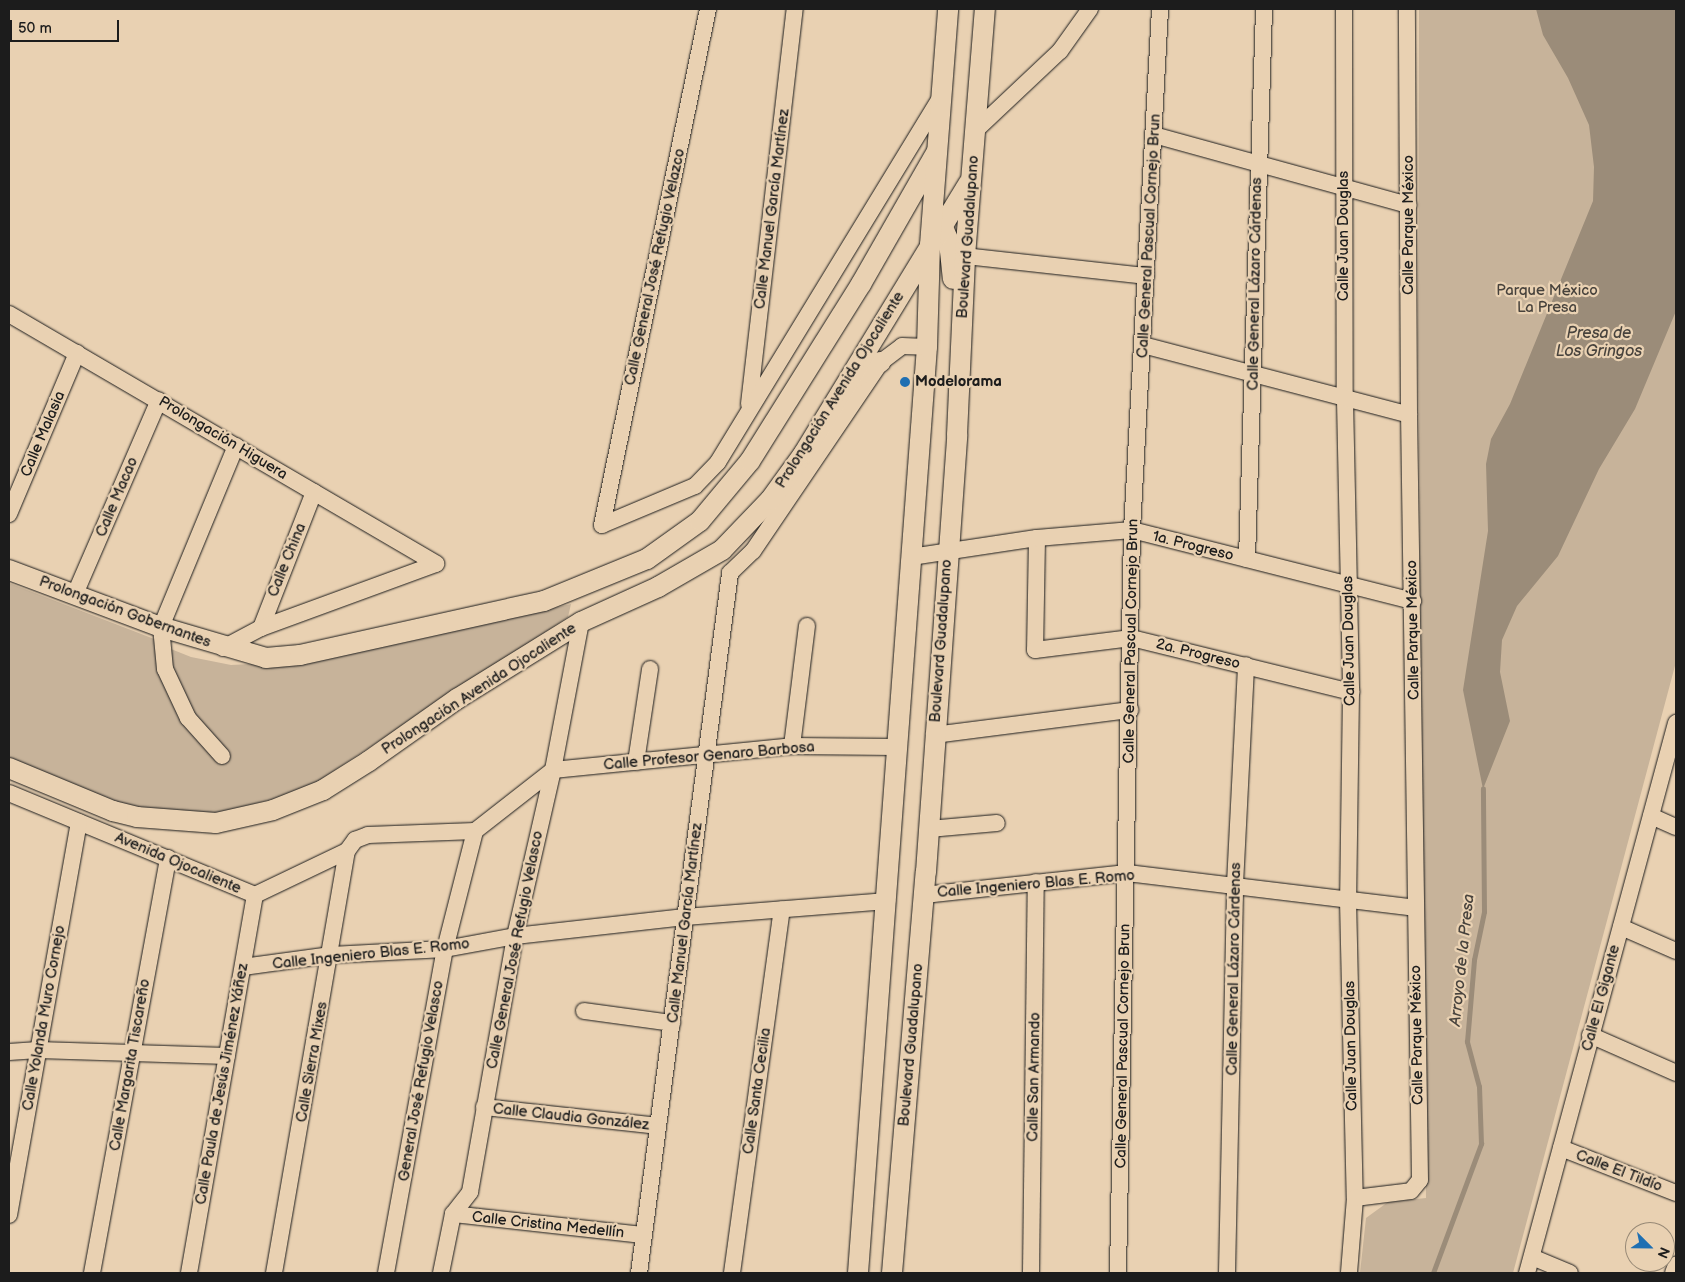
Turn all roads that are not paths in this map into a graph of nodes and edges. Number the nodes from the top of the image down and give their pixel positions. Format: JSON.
{"nodes":[{"id":1,"x":708,"y":9,"type":"edge"},
{"id":2,"x":795,"y":9,"type":"edge"},
{"id":3,"x":948,"y":9,"type":"edge"},
{"id":4,"x":984,"y":9,"type":"edge"},
{"id":5,"x":1090,"y":9,"type":"edge"},
{"id":6,"x":1160,"y":9,"type":"edge"},
{"id":7,"x":1264,"y":9,"type":"edge"},
{"id":8,"x":1344,"y":9,"type":"edge"},
{"id":9,"x":1408,"y":9,"type":"edge"},
{"id":10,"x":942,"y":97,"type":"junction"},
{"id":11,"x":975,"y":131,"type":"junction"},
{"id":12,"x":1154,"y":135,"type":"junction"},
{"id":13,"x":938,"y":149,"type":"junction"},
{"id":14,"x":1258,"y":162,"type":"junction"},
{"id":15,"x":973,"y":176,"type":"junction"},
{"id":16,"x":1344,"y":187,"type":"junction"},
{"id":17,"x":906,"y":202,"type":"junction"},
{"id":18,"x":1409,"y":205,"type":"junction"},
{"id":19,"x":934,"y":208,"type":"junction"},
{"id":20,"x":944,"y":226,"type":"junction"},
{"id":21,"x":930,"y":245,"type":"junction"},
{"id":22,"x":965,"y":256,"type":"junction"},
{"id":23,"x":1146,"y":276,"type":"junction"},
{"id":24,"x":9,"y":314,"type":"edge"},
{"id":25,"x":1143,"y":345,"type":"junction"},
{"id":26,"x":927,"y":347,"type":"junction"},
{"id":27,"x":77,"y":353,"type":"junction"},
{"id":28,"x":881,"y":362,"type":"junction"},
{"id":29,"x":1254,"y":375,"type":"junction"},
{"id":30,"x":847,"y":382,"type":"junction"},
{"id":31,"x":159,"y":400,"type":"junction"},
{"id":32,"x":1345,"y":400,"type":"junction"},
{"id":33,"x":748,"y":410,"type":"junction"},
{"id":34,"x":1409,"y":415,"type":"junction"},
{"id":35,"x":957,"y":435,"type":"junction"},
{"id":36,"x":729,"y":445,"type":"junction"},
{"id":37,"x":236,"y":446,"type":"junction"},
{"id":38,"x":750,"y":461,"type":"junction"},
{"id":39,"x":314,"y":492,"type":"junction"},
{"id":40,"x":9,"y":514,"type":"edge"},
{"id":41,"x":1132,"y":530,"type":"junction"},
{"id":42,"x":1037,"y":538,"type":"junction"},
{"id":43,"x":948,"y":550,"type":"junction"},
{"id":44,"x":911,"y":556,"type":"junction"},
{"id":45,"x":1247,"y":559,"type":"junction"},
{"id":46,"x":436,"y":564,"type":"joint"},
{"id":47,"x":9,"y":570,"type":"edge"},
{"id":48,"x":1349,"y":585,"type":"junction"},
{"id":49,"x":75,"y":594,"type":"junction"},
{"id":50,"x":1412,"y":601,"type":"junction"},
{"id":51,"x":581,"y":622,"type":"junction"},
{"id":52,"x":807,"y":626,"type":"dead end"},
{"id":53,"x":161,"y":627,"type":"junction"},
{"id":54,"x":260,"y":628,"type":"junction"},
{"id":55,"x":1131,"y":638,"type":"junction"},
{"id":56,"x":223,"y":648,"type":"junction"},
{"id":57,"x":1246,"y":665,"type":"junction"},
{"id":58,"x":650,"y":669,"type":"dead end"},
{"id":59,"x":1351,"y":692,"type":"junction"},
{"id":60,"x":1130,"y":710,"type":"junction"},
{"id":61,"x":1676,"y":723,"type":"edge"},
{"id":62,"x":934,"y":735,"type":"junction"},
{"id":63,"x":792,"y":746,"type":"junction"},
{"id":64,"x":896,"y":747,"type":"junction"},
{"id":65,"x":707,"y":755,"type":"junction"},
{"id":66,"x":222,"y":756,"type":"dead end"},
{"id":67,"x":636,"y":762,"type":"junction"},
{"id":68,"x":9,"y":768,"type":"edge"},
{"id":69,"x":553,"y":770,"type":"junction"},
{"id":70,"x":9,"y":793,"type":"edge"},
{"id":71,"x":113,"y":811,"type":"joint"},
{"id":72,"x":1651,"y":816,"type":"junction"},
{"id":73,"x":79,"y":822,"type":"junction"},
{"id":74,"x":997,"y":823,"type":"dead end"},
{"id":75,"x":1676,"y":827,"type":"edge"},
{"id":76,"x":929,"y":829,"type":"junction"},
{"id":77,"x":475,"y":831,"type":"junction"},
{"id":78,"x":347,"y":851,"type":"junction"},
{"id":79,"x":168,"y":858,"type":"junction"},
{"id":80,"x":1127,"y":873,"type":"junction"},
{"id":81,"x":1036,"y":882,"type":"junction"},
{"id":82,"x":1235,"y":884,"type":"junction"},
{"id":83,"x":255,"y":895,"type":"junction"},
{"id":84,"x":924,"y":895,"type":"junction"},
{"id":85,"x":1348,"y":900,"type":"junction"},
{"id":86,"x":887,"y":901,"type":"junction"},
{"id":87,"x":1415,"y":908,"type":"junction"},
{"id":88,"x":782,"y":909,"type":"junction"},
{"id":89,"x":685,"y":917,"type":"junction"},
{"id":90,"x":1621,"y":927,"type":"junction"},
{"id":91,"x":516,"y":936,"type":"junction"},
{"id":92,"x":445,"y":949,"type":"junction"},
{"id":93,"x":1676,"y":951,"type":"edge"},
{"id":94,"x":331,"y":955,"type":"junction"},
{"id":95,"x":243,"y":967,"type":"junction"},
{"id":96,"x":584,"y":1011,"type":"dead end"},
{"id":97,"x":672,"y":1023,"type":"junction"},
{"id":98,"x":1590,"y":1035,"type":"junction"},
{"id":99,"x":38,"y":1050,"type":"junction"},
{"id":100,"x":9,"y":1052,"type":"edge"},
{"id":101,"x":132,"y":1053,"type":"junction"},
{"id":102,"x":227,"y":1056,"type":"junction"},
{"id":103,"x":1676,"y":1074,"type":"edge"},
{"id":104,"x":484,"y":1107,"type":"junction"},
{"id":105,"x":658,"y":1126,"type":"junction"},
{"id":106,"x":1561,"y":1148,"type":"junction"},
{"id":107,"x":1676,"y":1193,"type":"edge"},
{"id":108,"x":1355,"y":1198,"type":"junction"},
{"id":109,"x":453,"y":1214,"type":"junction"},
{"id":110,"x":9,"y":1215,"type":"edge"},
{"id":111,"x":644,"y":1235,"type":"junction"},
{"id":112,"x":1532,"y":1257,"type":"junction"},
{"id":113,"x":1676,"y":1265,"type":"edge"},
{"id":114,"x":92,"y":1273,"type":"edge"},
{"id":115,"x":189,"y":1273,"type":"edge"},
{"id":116,"x":274,"y":1273,"type":"edge"},
{"id":117,"x":386,"y":1273,"type":"edge"},
{"id":118,"x":441,"y":1273,"type":"edge"},
{"id":119,"x":638,"y":1273,"type":"edge"},
{"id":120,"x":732,"y":1273,"type":"edge"},
{"id":121,"x":858,"y":1273,"type":"edge"},
{"id":122,"x":892,"y":1273,"type":"edge"},
{"id":123,"x":1031,"y":1273,"type":"edge"},
{"id":124,"x":1118,"y":1273,"type":"edge"},
{"id":125,"x":1227,"y":1273,"type":"edge"},
{"id":126,"x":1349,"y":1273,"type":"edge"},
{"id":127,"x":1527,"y":1273,"type":"edge"},
{"id":128,"x":1570,"y":1273,"type":"edge"},
{"id":129,"x":1673,"y":1273,"type":"edge"}],
"edges":[{"from":1,"to":36,"type":"street","name":"Calle General José Refugio Velazco"},
{"from":2,"to":33,"type":"street","name":"Calle Manuel García Martínez"},
{"from":3,"to":10,"type":"main road"},
{"from":4,"to":11,"type":"main road","name":"Boulevard Guadalupano"},
{"from":5,"to":11,"type":"street"},
{"from":6,"to":12,"type":"street","name":"Calle General Pascual Cornejo Brun"},
{"from":7,"to":14,"type":"street","name":"Calle General Lázaro Cárdenas"},
{"from":8,"to":16,"type":"street","name":"Calle Juan Douglas"},
{"from":9,"to":18,"type":"street","name":"Calle Parque México"},
{"from":10,"to":13,"type":"main road"},
{"from":10,"to":33,"type":"street"},
{"from":11,"to":15,"type":"main road","name":"Boulevard Guadalupano"},
{"from":12,"to":14,"type":"street"},
{"from":12,"to":23,"type":"street","name":"Calle General Pascual Cornejo Brun"},
{"from":13,"to":17,"type":"main road"},
{"from":13,"to":19,"type":"main road"},
{"from":14,"to":16,"type":"street"},
{"from":14,"to":29,"type":"street","name":"Calle General Lázaro Cárdenas"},
{"from":15,"to":20,"type":"main road","name":"Prolongación Avenida Ojocaliente"},
{"from":15,"to":22,"type":"main road","name":"Boulevard Guadalupano"},
{"from":16,"to":18,"type":"street"},
{"from":16,"to":32,"type":"street","name":"Calle Juan Douglas"},
{"from":17,"to":19,"type":"main road"},
{"from":17,"to":38,"type":"main road"},
{"from":18,"to":34,"type":"street","name":"Calle Parque México"},
{"from":19,"to":20,"type":"main road"},
{"from":19,"to":21,"type":"main road"},
{"from":20,"to":21,"type":"main road","name":"Prolongación Avenida Ojocaliente"},
{"from":20,"to":35,"type":"main road"},
{"from":21,"to":26,"type":"main road"},
{"from":21,"to":30,"type":"main road","name":"Prolongación Avenida Ojocaliente"},
{"from":22,"to":23,"type":"street"},
{"from":22,"to":35,"type":"main road","name":"Boulevard Guadalupano"},
{"from":23,"to":25,"type":"street","name":"Calle General Pascual Cornejo Brun"},
{"from":24,"to":27,"type":"street","name":"Prolongación Higuera"},
{"from":25,"to":29,"type":"street"},
{"from":25,"to":41,"type":"street","name":"Calle General Pascual Cornejo Brun"},
{"from":26,"to":28,"type":"street"},
{"from":26,"to":44,"type":"main road"},
{"from":27,"to":31,"type":"street","name":"Prolongación Higuera"},
{"from":27,"to":40,"type":"street","name":"Calle Malasia"},
{"from":28,"to":30,"type":"main road"},
{"from":28,"to":65,"type":"street","name":"Calle Manuel García Martínez"},
{"from":29,"to":32,"type":"street"},
{"from":29,"to":45,"type":"street","name":"Calle General Lázaro Cárdenas"},
{"from":30,"to":51,"type":"main road","name":"Prolongación Avenida Ojocaliente"},
{"from":31,"to":37,"type":"street","name":"Prolongación Higuera"},
{"from":31,"to":49,"type":"street","name":"Calle Macao"},
{"from":32,"to":34,"type":"street"},
{"from":32,"to":48,"type":"street","name":"Calle Juan Douglas"},
{"from":33,"to":36,"type":"street"},
{"from":34,"to":50,"type":"street","name":"Calle Parque México"},
{"from":35,"to":43,"type":"main road","name":"Boulevard Guadalupano"},
{"from":36,"to":38,"type":"street"},
{"from":37,"to":39,"type":"street","name":"Prolongación Higuera"},
{"from":37,"to":53,"type":"street"},
{"from":38,"to":56,"type":"main road"},
{"from":39,"to":46,"type":"street","name":"Prolongación Higuera"},
{"from":39,"to":54,"type":"street","name":"Calle China"},
{"from":41,"to":42,"type":"street","name":"1a. Progreso"},
{"from":41,"to":45,"type":"street","name":"1a. Progreso"},
{"from":41,"to":55,"type":"street","name":"Calle General Pascual Cornejo Brun"},
{"from":42,"to":43,"type":"street","name":"1a. Progreso"},
{"from":42,"to":55,"type":"street","name":"2a. Progreso"},
{"from":43,"to":44,"type":"street","name":"1a. Progreso"},
{"from":43,"to":62,"type":"main road","name":"Boulevard Guadalupano"},
{"from":44,"to":64,"type":"main road"},
{"from":45,"to":48,"type":"street","name":"1a. Progreso"},
{"from":46,"to":54,"type":"street","name":"Prolongación Gobernantes"},
{"from":47,"to":49,"type":"main road","name":"Prolongación Gobernantes"},
{"from":48,"to":50,"type":"street","name":"1a. Progreso"},
{"from":48,"to":59,"type":"street","name":"Calle Juan Douglas"},
{"from":49,"to":53,"type":"main road","name":"Prolongación Gobernantes"},
{"from":50,"to":87,"type":"street","name":"Calle Parque México"},
{"from":51,"to":69,"type":"street","name":"Calle General José Refugio Velasco"},
{"from":51,"to":71,"type":"main road","name":"Prolongación Avenida Ojocaliente"},
{"from":52,"to":63,"type":"street"},
{"from":53,"to":56,"type":"main road","name":"Prolongación Gobernantes"},
{"from":53,"to":66,"type":"street"},
{"from":54,"to":56,"type":"street","name":"Prolongación Gobernantes"},
{"from":55,"to":57,"type":"street","name":"2a. Progreso"},
{"from":55,"to":60,"type":"street","name":"Calle General Pascual Cornejo Brun"},
{"from":57,"to":59,"type":"street","name":"2a. Progreso"},
{"from":57,"to":82,"type":"street","name":"Calle General Lázaro Cárdenas"},
{"from":58,"to":67,"type":"street"},
{"from":59,"to":85,"type":"street","name":"Calle Juan Douglas"},
{"from":60,"to":62,"type":"street"},
{"from":60,"to":80,"type":"street","name":"Calle General Pascual Cornejo Brun"},
{"from":61,"to":72,"type":"street","name":"Calle El Gigante"},
{"from":62,"to":76,"type":"main road","name":"Boulevard Guadalupano"},
{"from":63,"to":64,"type":"street","name":"Calle Profesor Genaro Barbosa"},
{"from":63,"to":65,"type":"street","name":"Calle Profesor Genaro Barbosa"},
{"from":64,"to":86,"type":"main road"},
{"from":65,"to":67,"type":"street","name":"Calle Profesor Genaro Barbosa"},
{"from":65,"to":89,"type":"street","name":"Calle Manuel García Martínez"},
{"from":67,"to":69,"type":"street","name":"Calle Profesor Genaro Barbosa"},
{"from":68,"to":71,"type":"main road","name":"Avenida Ojocaliente"},
{"from":69,"to":77,"type":"street"},
{"from":69,"to":91,"type":"street","name":"Calle General José Refugio Velasco"},
{"from":70,"to":73,"type":"street","name":"Avenida Ojocaliente"},
{"from":72,"to":75,"type":"street"},
{"from":72,"to":90,"type":"street","name":"Calle El Gigante"},
{"from":73,"to":79,"type":"street","name":"Avenida Ojocaliente"},
{"from":73,"to":99,"type":"street","name":"Calle Yolanda Muro Cornejo"},
{"from":74,"to":76,"type":"street"},
{"from":76,"to":84,"type":"main road","name":"Boulevard Guadalupano"},
{"from":77,"to":78,"type":"street","name":"Avenida Ojocaliente"},
{"from":77,"to":92,"type":"street","name":"General José Refugio Velasco"},
{"from":78,"to":83,"type":"street","name":"Avenida Ojocaliente"},
{"from":78,"to":94,"type":"street","name":"Calle Sierra Mixes"},
{"from":79,"to":83,"type":"street","name":"Avenida Ojocaliente"},
{"from":79,"to":101,"type":"street","name":"Calle Margarita Tiscareño"},
{"from":80,"to":81,"type":"street","name":"Calle Ingeniero Blas E. Romo"},
{"from":80,"to":82,"type":"street","name":"Calle Ingeniero Blas E. Romo"},
{"from":80,"to":124,"type":"street","name":"Calle General Pascual Cornejo Brun"},
{"from":81,"to":84,"type":"street","name":"Calle Ingeniero Blas E. Romo"},
{"from":81,"to":123,"type":"street","name":"Calle San Armando"},
{"from":82,"to":85,"type":"street","name":"Calle Ingeniero Blas E. Romo"},
{"from":82,"to":125,"type":"street","name":"Calle General Lázaro Cárdenas"},
{"from":83,"to":95,"type":"street","name":"Calle Paula de Jesús Jiménez Yáñez"},
{"from":84,"to":122,"type":"main road","name":"Boulevard Guadalupano"},
{"from":85,"to":87,"type":"street","name":"Calle Ingeniero Blas E. Romo"},
{"from":85,"to":108,"type":"street","name":"Calle Juan Douglas"},
{"from":86,"to":88,"type":"street","name":"Calle Ingeniero Blas E. Romo"},
{"from":86,"to":121,"type":"main road"},
{"from":87,"to":108,"type":"street","name":"Calle Parque México"},
{"from":88,"to":89,"type":"street","name":"Calle Ingeniero Blas E. Romo"},
{"from":88,"to":120,"type":"street","name":"Calle Santa Cecilia"},
{"from":89,"to":91,"type":"street","name":"Calle Ingeniero Blas E. Romo"},
{"from":89,"to":97,"type":"street","name":"Calle Manuel García Martínez"},
{"from":90,"to":93,"type":"street"},
{"from":90,"to":98,"type":"street","name":"Calle El Gigante"},
{"from":91,"to":92,"type":"street","name":"Calle Ingeniero Blas E. Romo"},
{"from":91,"to":104,"type":"street","name":"Calle General José Refugio Velasco"},
{"from":92,"to":94,"type":"street","name":"Calle Ingeniero Blas E. Romo"},
{"from":92,"to":117,"type":"street","name":"General José Refugio Velasco"},
{"from":94,"to":95,"type":"street","name":"Calle Ingeniero Blas E. Romo"},
{"from":94,"to":116,"type":"street","name":"Calle Sierra Mixes"},
{"from":95,"to":102,"type":"street","name":"Calle Paula de Jesús Jiménez Yáñez"},
{"from":96,"to":97,"type":"street"},
{"from":97,"to":105,"type":"street","name":"Calle Manuel García Martínez"},
{"from":98,"to":103,"type":"street"},
{"from":98,"to":106,"type":"street","name":"Calle El Gigante"},
{"from":99,"to":100,"type":"street"},
{"from":99,"to":101,"type":"street"},
{"from":99,"to":110,"type":"street","name":"Calle Yolanda Muro Cornejo"},
{"from":101,"to":102,"type":"street"},
{"from":101,"to":114,"type":"street","name":"Calle Margarita Tiscareño"},
{"from":102,"to":115,"type":"street","name":"Calle Paula de Jesús Jiménez Yáñez"},
{"from":104,"to":105,"type":"street","name":"Calle Claudia González"},
{"from":104,"to":109,"type":"street","name":"Calle General José Refugio Velasco"},
{"from":105,"to":111,"type":"street","name":"Calle Manuel García Martínez"},
{"from":106,"to":107,"type":"street","name":"Calle El Tildío"},
{"from":106,"to":112,"type":"street","name":"Calle El Gigante"},
{"from":108,"to":126,"type":"street","name":"Calle Juan Douglas"},
{"from":109,"to":111,"type":"street","name":"Calle Cristina Medellín"},
{"from":109,"to":118,"type":"street","name":"Calle General José Refugio Velasco"},
{"from":111,"to":119,"type":"street","name":"Calle Manuel García Martínez"},
{"from":112,"to":127,"type":"street","name":"Calle El Gigante"},
{"from":112,"to":128,"type":"street"},
{"from":113,"to":129,"type":"street"}]}
